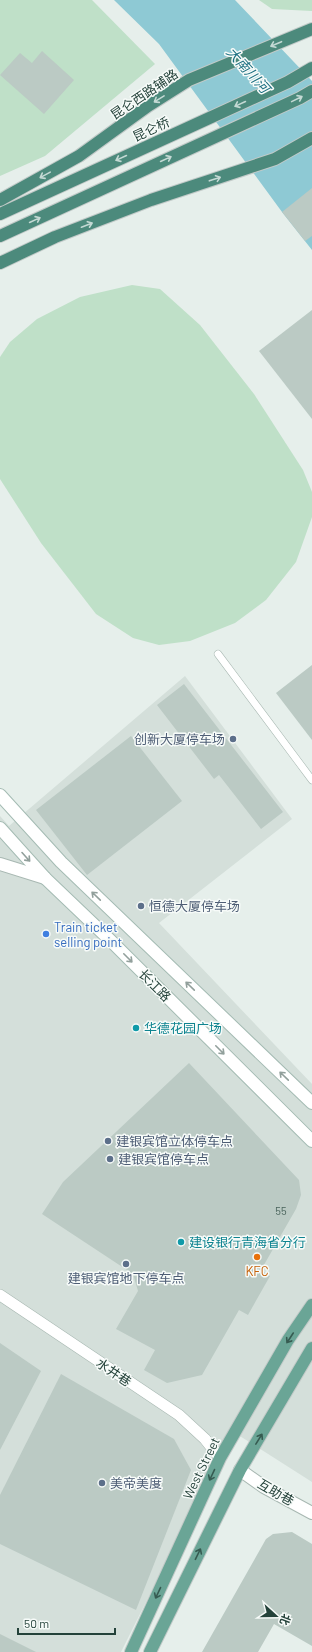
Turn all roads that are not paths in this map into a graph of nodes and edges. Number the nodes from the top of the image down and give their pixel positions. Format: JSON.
{"nodes":[{"id":1,"x":312,"y":29,"type":"edge"},
{"id":2,"x":312,"y":68,"type":"edge"},
{"id":3,"x":312,"y":91,"type":"edge"},
{"id":4,"x":312,"y":138,"type":"edge"},
{"id":5,"x":0,"y":200,"type":"edge"},
{"id":6,"x":0,"y":214,"type":"edge"},
{"id":7,"x":0,"y":236,"type":"edge"},
{"id":8,"x":0,"y":263,"type":"edge"},
{"id":9,"x":218,"y":654,"type":"dead end"},
{"id":10,"x":312,"y":780,"type":"edge"},
{"id":11,"x":0,"y":794,"type":"edge"},
{"id":12,"x":0,"y":828,"type":"edge"},
{"id":13,"x":0,"y":864,"type":"edge"},
{"id":14,"x":45,"y":878,"type":"junction"},
{"id":15,"x":312,"y":1103,"type":"edge"},
{"id":16,"x":312,"y":1141,"type":"edge"},
{"id":17,"x":0,"y":1295,"type":"edge"},
{"id":18,"x":312,"y":1305,"type":"edge"},
{"id":19,"x":312,"y":1348,"type":"edge"},
{"id":20,"x":220,"y":1458,"type":"junction"},
{"id":21,"x":240,"y":1470,"type":"junction"},
{"id":22,"x":312,"y":1512,"type":"edge"},
{"id":23,"x":131,"y":1652,"type":"edge"},
{"id":24,"x":150,"y":1652,"type":"edge"}],
"edges":[{"from":1,"to":5,"type":"highway","name":"昆仑西路辅路","one_way":true},
{"from":2,"to":6,"type":"highway","name":"昆仑桥","one_way":true},
{"from":7,"to":3,"type":"highway","one_way":true},
{"from":8,"to":4,"type":"highway","one_way":true},
{"from":9,"to":10,"type":"lane"},
{"from":15,"to":11,"type":"main road","name":"长江路","one_way":true},
{"from":12,"to":14,"type":"main road","name":"长江路","one_way":true},
{"from":13,"to":14,"type":"main road"},
{"from":14,"to":16,"type":"main road","name":"长江路","one_way":true},
{"from":17,"to":20,"type":"street","name":"水井巷"},
{"from":18,"to":20,"type":"main road","name":"West Street","one_way":true},
{"from":21,"to":19,"type":"main road","one_way":true},
{"from":20,"to":23,"type":"main road","name":"West Street","one_way":true},
{"from":21,"to":22,"type":"main road","name":"互助巷"},
{"from":24,"to":21,"type":"main road","one_way":true}]}
